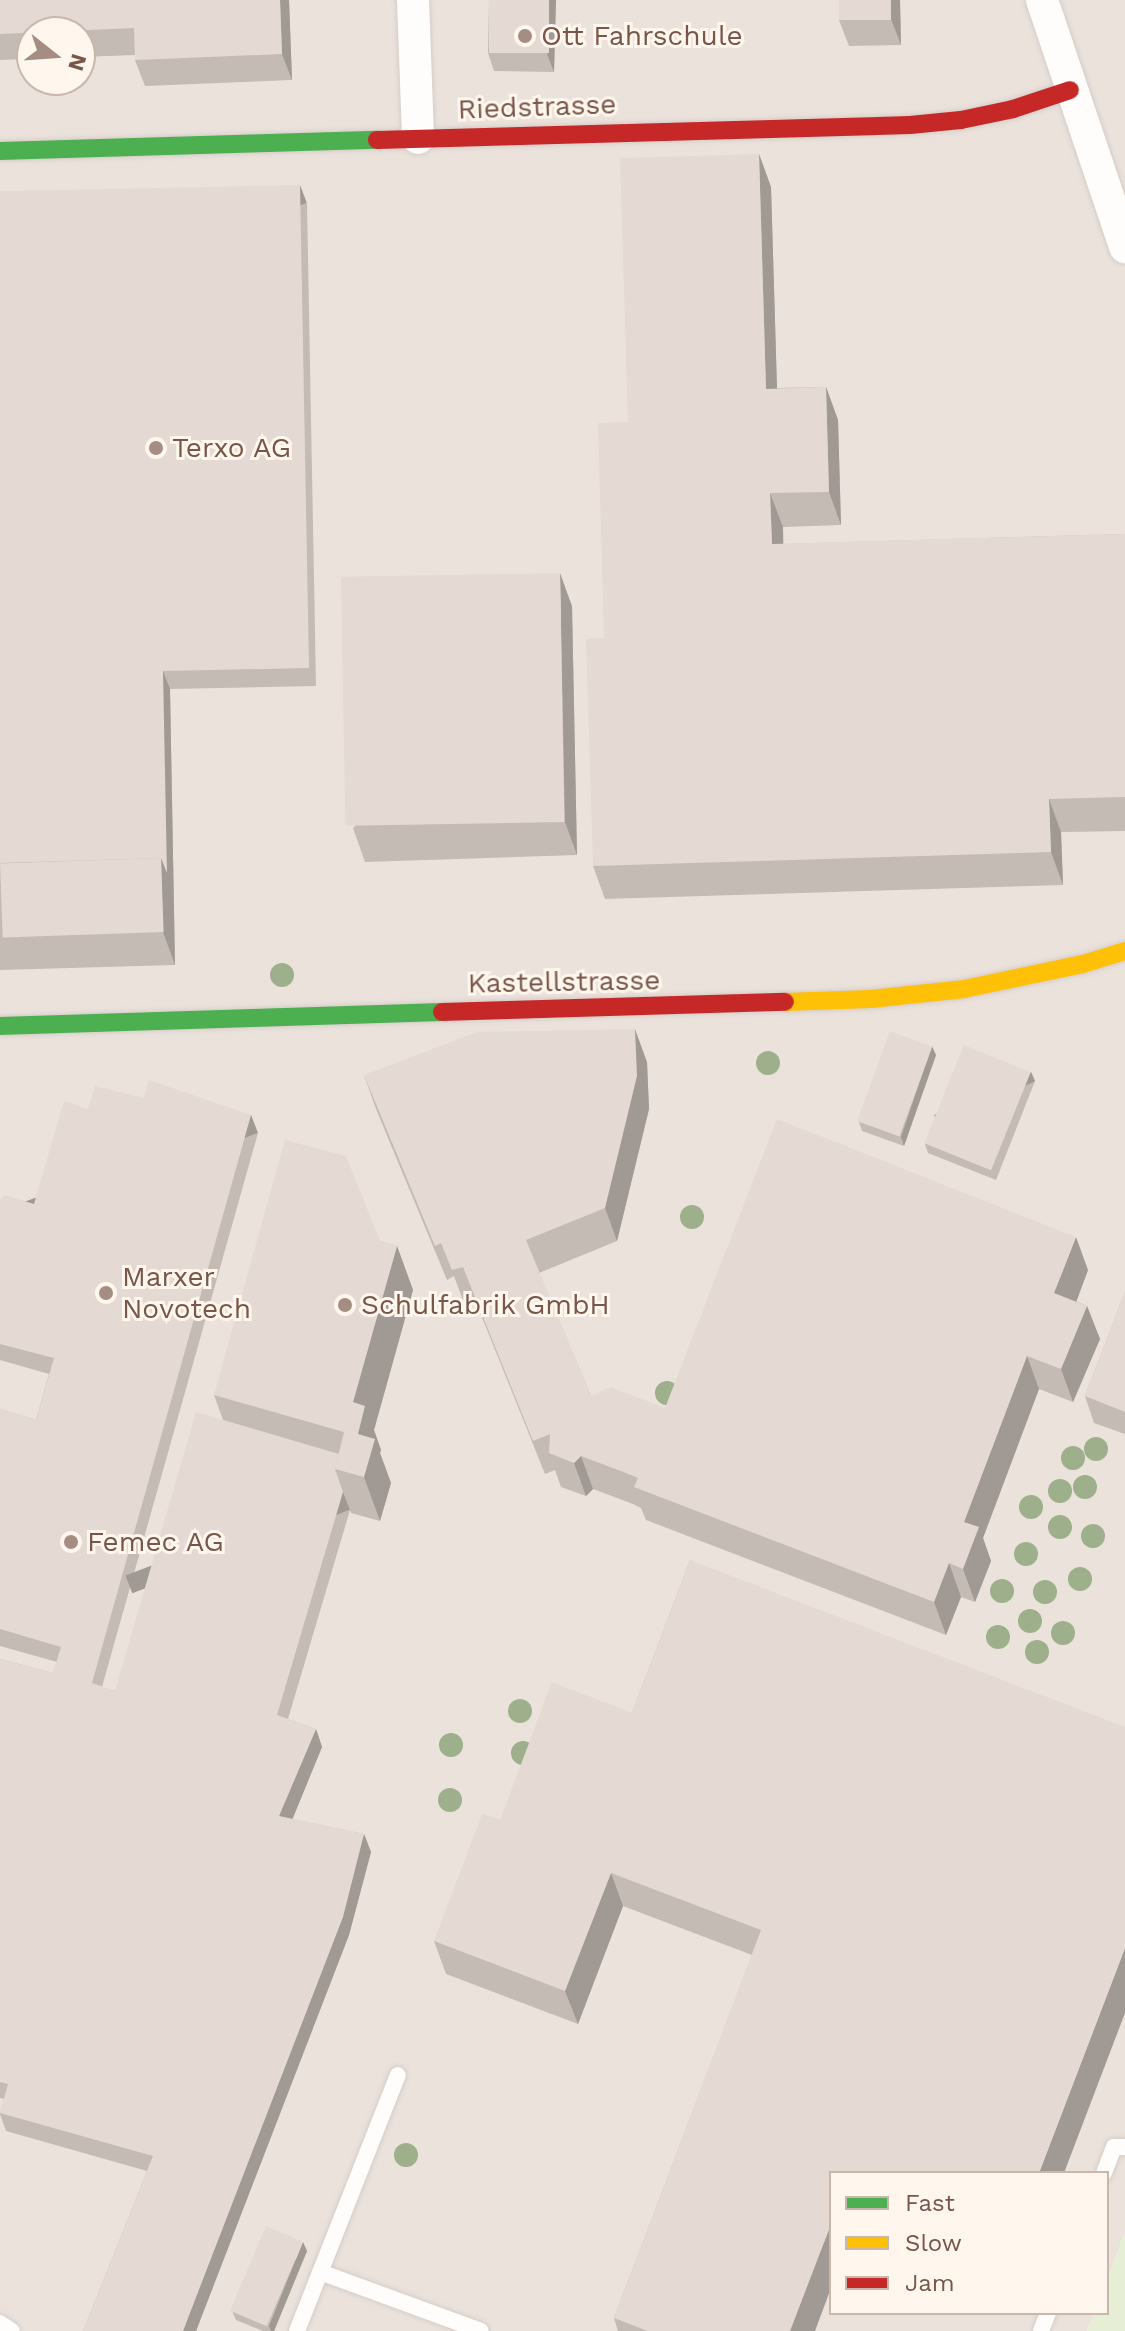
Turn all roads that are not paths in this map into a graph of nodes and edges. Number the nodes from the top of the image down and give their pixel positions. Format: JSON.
{"nodes":[{"id":1,"x":413,"y":0,"type":"edge"},
{"id":2,"x":1042,"y":0,"type":"edge"},
{"id":3,"x":1070,"y":90,"type":"junction"},
{"id":4,"x":418,"y":138,"type":"junction"},
{"id":5,"x":0,"y":151,"type":"edge"},
{"id":6,"x":1125,"y":247,"type":"edge"},
{"id":7,"x":1125,"y":951,"type":"edge"},
{"id":8,"x":0,"y":1026,"type":"edge"},
{"id":9,"x":398,"y":2075,"type":"dead end"},
{"id":10,"x":1125,"y":2147,"type":"edge"},
{"id":11,"x":1105,"y":2171,"type":"edge"},
{"id":12,"x":320,"y":2272,"type":"junction"},
{"id":13,"x":0,"y":2323,"type":"edge"},
{"id":14,"x":12,"y":2331,"type":"edge"},
{"id":15,"x":297,"y":2331,"type":"edge"},
{"id":16,"x":481,"y":2331,"type":"edge"}],
"edges":[{"from":1,"to":4,"type":"street"},
{"from":2,"to":3,"type":"street"},
{"from":3,"to":4,"type":"street","name":"Riedstrasse"},
{"from":3,"to":6,"type":"street"},
{"from":4,"to":5,"type":"street","name":"Riedstrasse"},
{"from":7,"to":8,"type":"street","name":"Kastellstrasse"},
{"from":9,"to":12,"type":"lane"},
{"from":10,"to":11,"type":"lane"},
{"from":12,"to":15,"type":"lane"},
{"from":12,"to":16,"type":"lane"},
{"from":13,"to":14,"type":"lane"}]}
